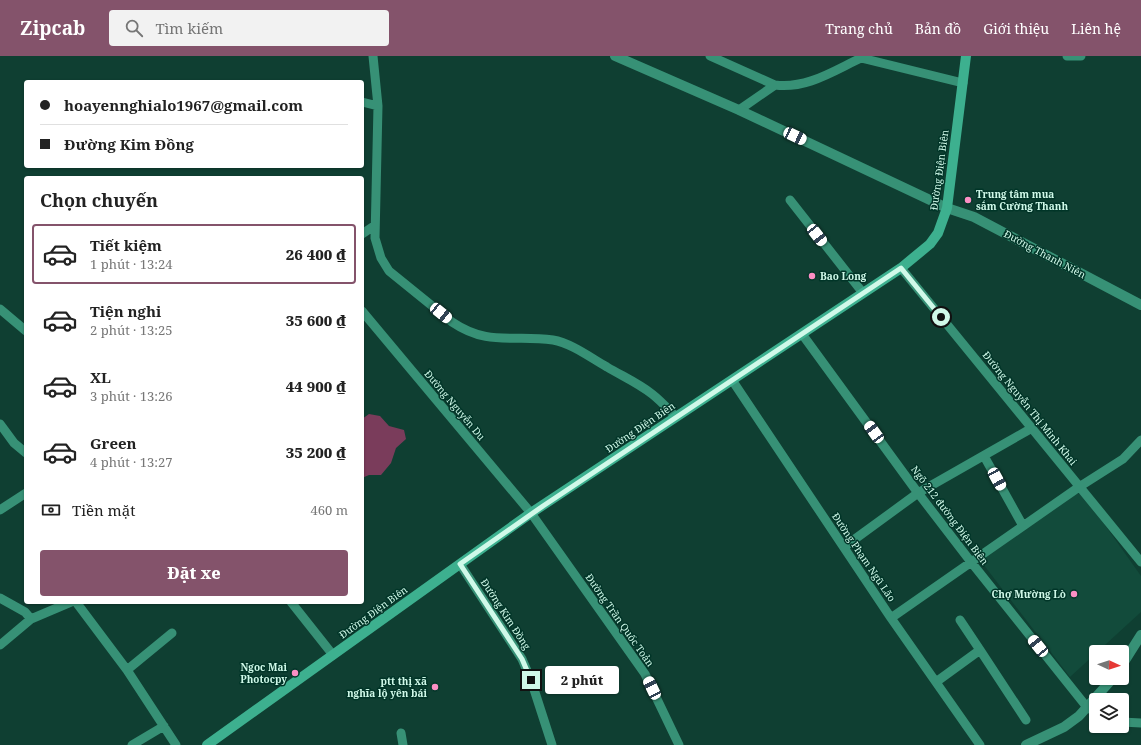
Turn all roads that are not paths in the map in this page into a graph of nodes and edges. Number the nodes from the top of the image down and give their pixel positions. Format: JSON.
{"nodes":[{"id":1,"x":373,"y":56,"type":"edge"},
{"id":2,"x":615,"y":56,"type":"edge"},
{"id":3,"x":710,"y":56,"type":"edge"},
{"id":4,"x":966,"y":56,"type":"edge"},
{"id":5,"x":1067,"y":56,"type":"edge"},
{"id":6,"x":1081,"y":56,"type":"edge"},
{"id":7,"x":861,"y":57,"type":"edge"},
{"id":8,"x":963,"y":83,"type":"junction"},
{"id":9,"x":775,"y":85,"type":"junction"},
{"id":10,"x":364,"y":102,"type":"edge"},
{"id":11,"x":378,"y":106,"type":"junction"},
{"id":12,"x":739,"y":110,"type":"junction"},
{"id":13,"x":790,"y":200,"type":"dead end"},
{"id":14,"x":947,"y":208,"type":"junction"},
{"id":15,"x":374,"y":226,"type":"junction"},
{"id":16,"x":364,"y":233,"type":"edge"},
{"id":17,"x":901,"y":268,"type":"junction"},
{"id":18,"x":863,"y":293,"type":"junction"},
{"id":19,"x":1141,"y":305,"type":"edge"},
{"id":20,"x":0,"y":309,"type":"edge"},
{"id":21,"x":364,"y":313,"type":"edge"},
{"id":22,"x":24,"y":328,"type":"edge"},
{"id":23,"x":802,"y":334,"type":"junction"},
{"id":24,"x":732,"y":380,"type":"junction"},
{"id":25,"x":676,"y":417,"type":"junction"},
{"id":26,"x":0,"y":424,"type":"edge"},
{"id":27,"x":1032,"y":428,"type":"junction"},
{"id":28,"x":1141,"y":440,"type":"edge"},
{"id":29,"x":24,"y":451,"type":"edge"},
{"id":30,"x":984,"y":456,"type":"junction"},
{"id":31,"x":1079,"y":486,"type":"junction"},
{"id":32,"x":918,"y":492,"type":"junction"},
{"id":33,"x":24,"y":494,"type":"edge"},
{"id":34,"x":0,"y":510,"type":"edge"},
{"id":35,"x":531,"y":514,"type":"junction"},
{"id":36,"x":1023,"y":526,"type":"junction"},
{"id":37,"x":844,"y":547,"type":"junction"},
{"id":38,"x":971,"y":562,"type":"junction"},
{"id":39,"x":1141,"y":562,"type":"edge"},
{"id":40,"x":460,"y":564,"type":"junction"},
{"id":41,"x":0,"y":598,"type":"edge"},
{"id":42,"x":65,"y":604,"type":"edge"},
{"id":43,"x":78,"y":604,"type":"edge"},
{"id":44,"x":293,"y":604,"type":"edge"},
{"id":45,"x":891,"y":618,"type":"junction"},
{"id":46,"x":31,"y":619,"type":"junction"},
{"id":47,"x":960,"y":620,"type":"dead end"},
{"id":48,"x":172,"y":633,"type":"dead end"},
{"id":49,"x":1141,"y":635,"type":"edge"},
{"id":50,"x":0,"y":646,"type":"edge"},
{"id":51,"x":980,"y":650,"type":"junction"},
{"id":52,"x":1129,"y":654,"type":"edge"},
{"id":53,"x":333,"y":655,"type":"junction"},
{"id":54,"x":127,"y":670,"type":"junction"},
{"id":55,"x":936,"y":682,"type":"junction"},
{"id":56,"x":1107,"y":685,"type":"edge"},
{"id":57,"x":1086,"y":706,"type":"junction"},
{"id":58,"x":1089,"y":708,"type":"edge"},
{"id":59,"x":1026,"y":720,"type":"dead end"},
{"id":60,"x":1129,"y":722,"type":"edge"},
{"id":61,"x":1141,"y":723,"type":"edge"},
{"id":62,"x":164,"y":726,"type":"junction"},
{"id":63,"x":400,"y":733,"type":"dead end"},
{"id":64,"x":1032,"y":744,"type":"edge"},
{"id":65,"x":132,"y":745,"type":"edge"},
{"id":66,"x":176,"y":745,"type":"edge"},
{"id":67,"x":207,"y":745,"type":"edge"},
{"id":68,"x":403,"y":745,"type":"edge"},
{"id":69,"x":552,"y":745,"type":"edge"},
{"id":70,"x":679,"y":745,"type":"edge"},
{"id":71,"x":980,"y":745,"type":"edge"}],
"edges":[{"from":1,"to":11,"type":"street"},
{"from":2,"to":12,"type":"street","name":"Đường Thanh Niên"},
{"from":3,"to":9,"type":"street"},
{"from":4,"to":8,"type":"main road","name":"Đường Điện Biên"},
{"from":5,"to":6,"type":"street"},
{"from":7,"to":8,"type":"street"},
{"from":7,"to":9,"type":"street"},
{"from":8,"to":14,"type":"main road","name":"Đường Điện Biên"},
{"from":9,"to":12,"type":"street"},
{"from":10,"to":11,"type":"street"},
{"from":11,"to":15,"type":"street"},
{"from":12,"to":14,"type":"street","name":"Đường Thanh Niên"},
{"from":13,"to":18,"type":"street"},
{"from":14,"to":17,"type":"main road","name":"Đường Điện Biên"},
{"from":14,"to":19,"type":"street","name":"Đường Thanh Niên"},
{"from":15,"to":16,"type":"street"},
{"from":15,"to":25,"type":"street"},
{"from":17,"to":18,"type":"main road","name":"Đường Điện Biên"},
{"from":17,"to":27,"type":"street","name":"Đường Nguyễn Thị Minh Khai"},
{"from":18,"to":23,"type":"main road","name":"Đường Điện Biên"},
{"from":20,"to":22,"type":"street"},
{"from":21,"to":35,"type":"street","name":"Đường Nguyễn Du"},
{"from":23,"to":24,"type":"main road","name":"Đường Điện Biên"},
{"from":23,"to":32,"type":"street","name":"Ngõ 212 đường Điện Biên"},
{"from":24,"to":25,"type":"main road","name":"Đường Điện Biên"},
{"from":24,"to":37,"type":"street","name":"Đường Phạm Ngũ Lão"},
{"from":25,"to":35,"type":"main road","name":"Đường Điện Biên"},
{"from":26,"to":29,"type":"street"},
{"from":27,"to":30,"type":"street"},
{"from":27,"to":31,"type":"street","name":"Đường Nguyễn Thị Minh Khai"},
{"from":28,"to":31,"type":"street"},
{"from":30,"to":32,"type":"street"},
{"from":30,"to":36,"type":"street"},
{"from":31,"to":36,"type":"street"},
{"from":31,"to":39,"type":"street","name":"Đường Nguyễn Thị Minh Khai"},
{"from":32,"to":37,"type":"street"},
{"from":32,"to":38,"type":"street","name":"Ngõ 212 đường Điện Biên"},
{"from":33,"to":34,"type":"street"},
{"from":35,"to":40,"type":"main road","name":"Đường Điện Biên"},
{"from":35,"to":70,"type":"street","name":"Đường Trần Quốc Toản"},
{"from":36,"to":38,"type":"street"},
{"from":37,"to":45,"type":"street","name":"Đường Phạm Ngũ Lão"},
{"from":38,"to":45,"type":"street"},
{"from":38,"to":57,"type":"street","name":"Ngõ 212 đường Điện Biên"},
{"from":40,"to":53,"type":"main road","name":"Đường Điện Biên"},
{"from":40,"to":69,"type":"street","name":"Đường Kim Đồng"},
{"from":41,"to":46,"type":"street"},
{"from":42,"to":46,"type":"street"},
{"from":43,"to":54,"type":"street"},
{"from":44,"to":53,"type":"street"},
{"from":45,"to":55,"type":"street","name":"Đường Phạm Ngũ Lão"},
{"from":46,"to":50,"type":"street"},
{"from":47,"to":51,"type":"street"},
{"from":48,"to":54,"type":"street"},
{"from":49,"to":52,"type":"street"},
{"from":51,"to":55,"type":"street"},
{"from":51,"to":59,"type":"street"},
{"from":53,"to":67,"type":"main road","name":"Đường Điện Biên"},
{"from":54,"to":62,"type":"street"},
{"from":55,"to":71,"type":"street","name":"Đường Phạm Ngũ Lão"},
{"from":56,"to":57,"type":"street"},
{"from":57,"to":58,"type":"street","name":"Ngõ 212 đường Điện Biên"},
{"from":57,"to":64,"type":"street"},
{"from":60,"to":61,"type":"street"},
{"from":62,"to":65,"type":"street"},
{"from":62,"to":66,"type":"street"},
{"from":63,"to":68,"type":"street"}]}
